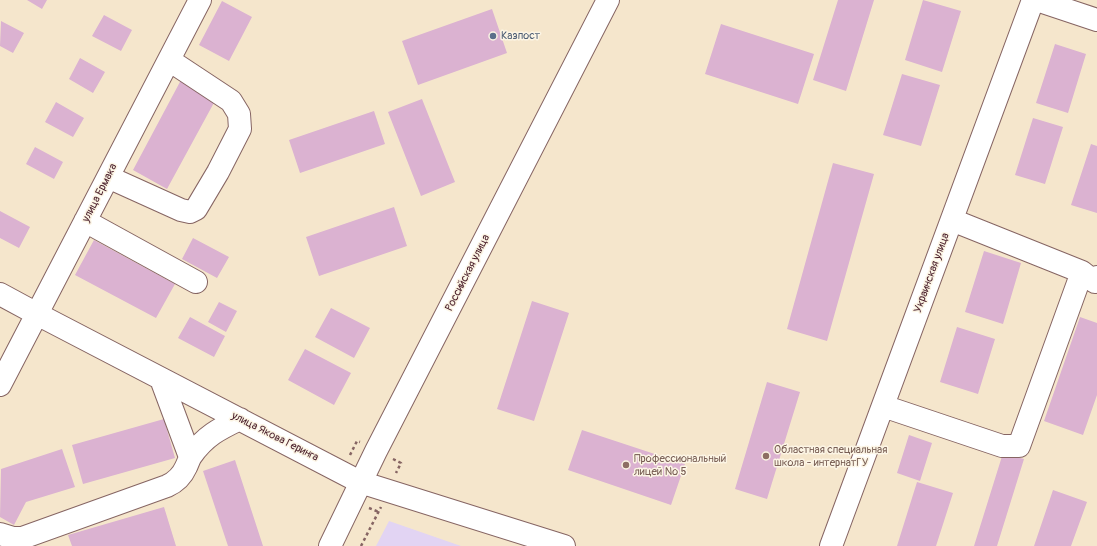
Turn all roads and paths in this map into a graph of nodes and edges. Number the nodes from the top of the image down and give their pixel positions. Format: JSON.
{"nodes":[{"id":1,"x":200,"y":0,"type":"edge"},
{"id":2,"x":608,"y":0,"type":"edge"},
{"id":3,"x":1033,"y":0,"type":"edge"},
{"id":4,"x":1037,"y":0,"type":"edge"},
{"id":5,"x":1097,"y":20,"type":"edge"},
{"id":6,"x":169,"y":60,"type":"junction"},
{"id":7,"x":108,"y":177,"type":"junction"},
{"id":8,"x":952,"y":220,"type":"junction"},
{"id":9,"x":85,"y":221,"type":"junction"},
{"id":10,"x":1093,"y":279,"type":"edge"},
{"id":11,"x":196,"y":282,"type":"dead end"},
{"id":12,"x":0,"y":294,"type":"edge"},
{"id":13,"x":37,"y":314,"type":"junction"},
{"id":14,"x":161,"y":379,"type":"junction"},
{"id":15,"x":0,"y":385,"type":"edge"},
{"id":16,"x":883,"y":406,"type":"junction"},
{"id":17,"x":240,"y":419,"type":"junction"},
{"id":18,"x":190,"y":457,"type":"junction"},
{"id":19,"x":360,"y":482,"type":"junction"},
{"id":20,"x":379,"y":512,"type":"dead end"},
{"id":21,"x":0,"y":534,"type":"edge"},
{"id":22,"x":531,"y":541,"type":"edge"},
{"id":23,"x":330,"y":546,"type":"edge"},
{"id":24,"x":362,"y":546,"type":"edge"},
{"id":25,"x":564,"y":546,"type":"edge"},
{"id":26,"x":831,"y":546,"type":"edge"}],
"edges":[{"from":1,"to":6,"type":"street","name":"улица Ермака"},
{"from":2,"to":19,"type":"street","name":"Российская улица"},
{"from":3,"to":8,"type":"street","name":"Украинская улица"},
{"from":4,"to":5,"type":"street"},
{"from":6,"to":7,"type":"street","name":"улица Ермака"},
{"from":6,"to":7,"type":"street"},
{"from":7,"to":9,"type":"street","name":"улица Ермака"},
{"from":8,"to":10,"type":"street"},
{"from":8,"to":16,"type":"street","name":"Украинская улица"},
{"from":9,"to":11,"type":"street"},
{"from":9,"to":13,"type":"street","name":"улица Ермака"},
{"from":10,"to":16,"type":"street"},
{"from":12,"to":13,"type":"street","name":"улица Якова Геринга"},
{"from":13,"to":14,"type":"street","name":"улица Якова Геринга"},
{"from":13,"to":15,"type":"street","name":"улица Ермака"},
{"from":14,"to":17,"type":"street","name":"улица Якова Геринга"},
{"from":14,"to":18,"type":"street"},
{"from":16,"to":26,"type":"street","name":"Украинская улица"},
{"from":17,"to":18,"type":"street"},
{"from":17,"to":19,"type":"street","name":"улица Якова Геринга"},
{"from":18,"to":21,"type":"street"},
{"from":19,"to":22,"type":"street","name":"улица Якова Геринга"},
{"from":19,"to":23,"type":"street","name":"Российская улица"},
{"from":20,"to":24,"type":"path"},
{"from":22,"to":25,"type":"street","name":"улица Якова Геринга"}]}
